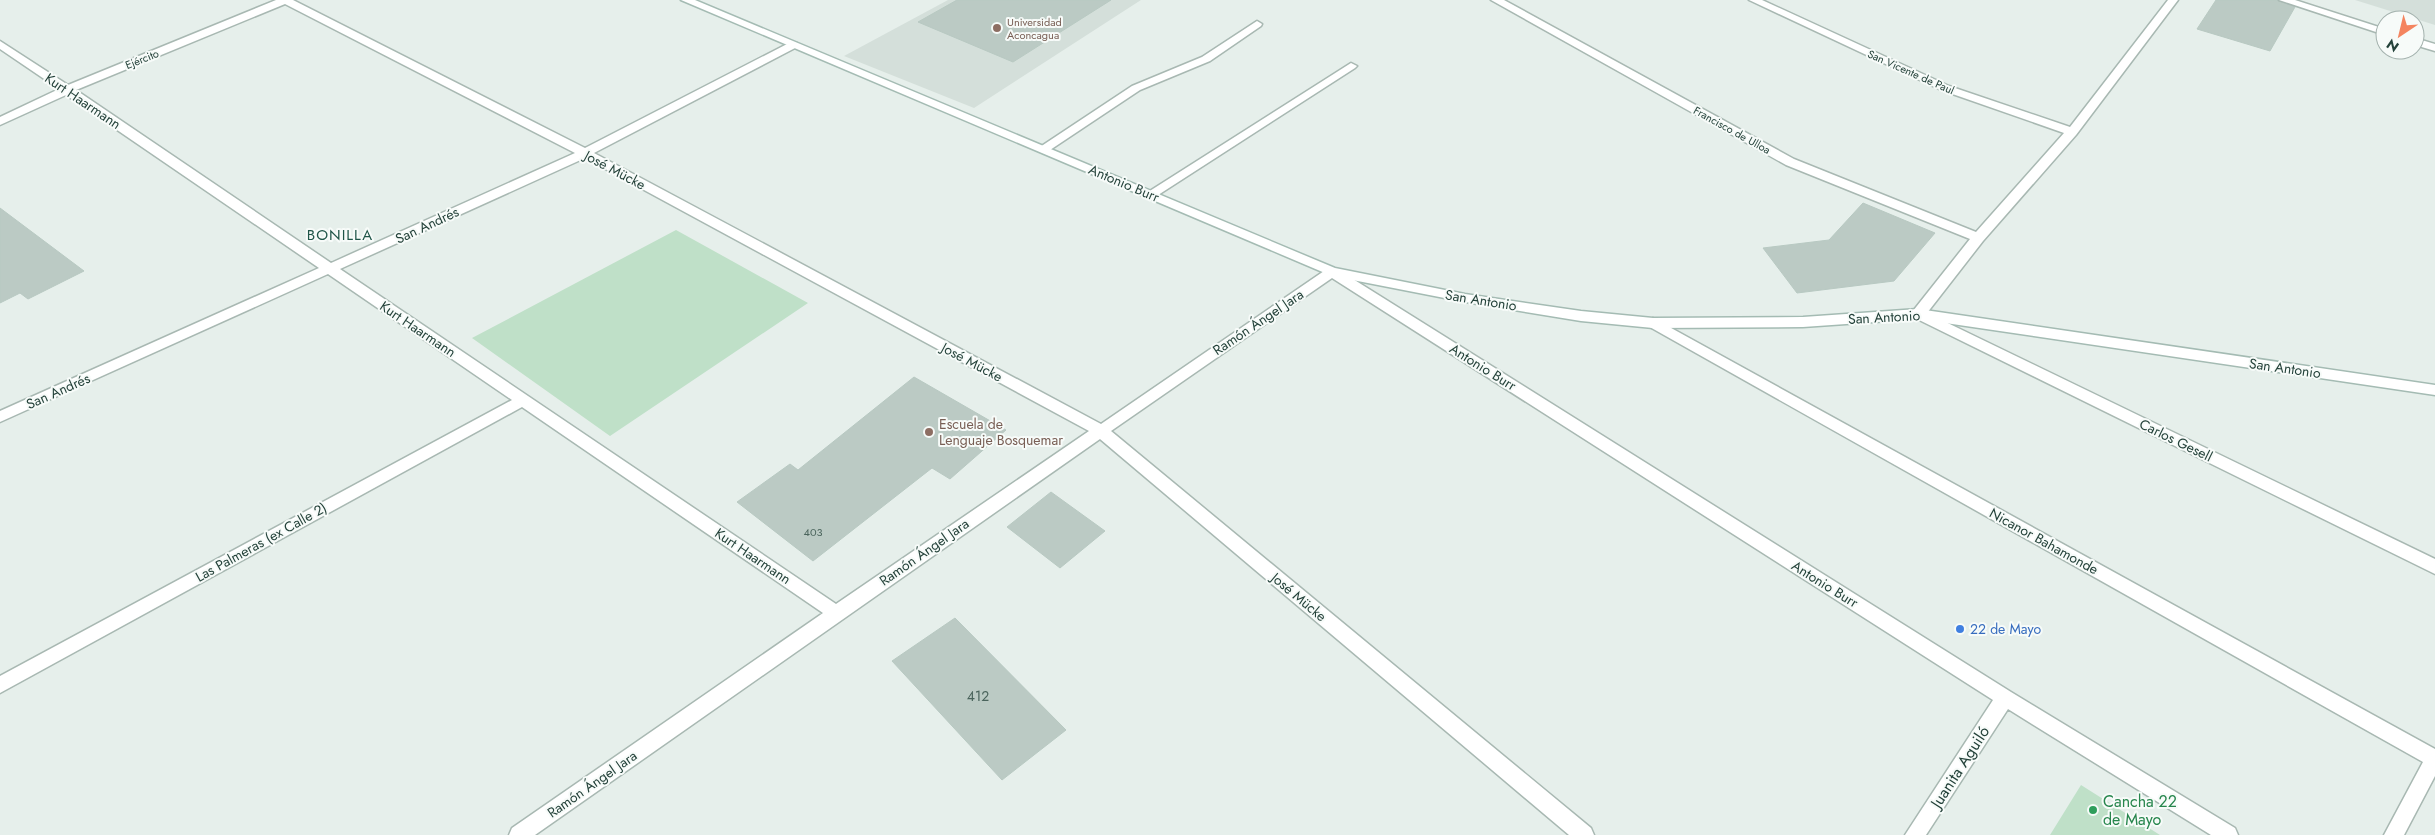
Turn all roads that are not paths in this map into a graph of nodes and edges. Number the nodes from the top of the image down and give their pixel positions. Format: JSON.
{"nodes":[{"id":1,"x":285,"y":0,"type":"edge"},
{"id":2,"x":686,"y":0,"type":"edge"},
{"id":3,"x":1496,"y":0,"type":"edge"},
{"id":4,"x":1754,"y":0,"type":"edge"},
{"id":5,"x":2174,"y":0,"type":"edge"},
{"id":6,"x":2284,"y":0,"type":"edge"},
{"id":7,"x":1257,"y":24,"type":"dead end"},
{"id":8,"x":2375,"y":29,"type":"edge"},
{"id":9,"x":0,"y":44,"type":"edge"},
{"id":10,"x":793,"y":45,"type":"junction"},
{"id":11,"x":1351,"y":66,"type":"dead end"},
{"id":12,"x":67,"y":90,"type":"junction"},
{"id":13,"x":0,"y":121,"type":"edge"},
{"id":14,"x":2072,"y":132,"type":"junction"},
{"id":15,"x":1043,"y":149,"type":"junction"},
{"id":16,"x":584,"y":154,"type":"junction"},
{"id":17,"x":1151,"y":194,"type":"junction"},
{"id":18,"x":1978,"y":238,"type":"junction"},
{"id":19,"x":331,"y":269,"type":"junction"},
{"id":20,"x":1332,"y":272,"type":"junction"},
{"id":21,"x":1918,"y":314,"type":"junction"},
{"id":22,"x":1653,"y":322,"type":"junction"},
{"id":23,"x":2435,"y":390,"type":"edge"},
{"id":24,"x":523,"y":400,"type":"junction"},
{"id":25,"x":0,"y":417,"type":"edge"},
{"id":26,"x":1100,"y":430,"type":"junction"},
{"id":27,"x":2435,"y":567,"type":"edge"},
{"id":28,"x":836,"y":613,"type":"junction"},
{"id":29,"x":0,"y":685,"type":"edge"},
{"id":30,"x":2005,"y":698,"type":"junction"},
{"id":31,"x":2435,"y":758,"type":"edge"},
{"id":32,"x":519,"y":835,"type":"edge"},
{"id":33,"x":1584,"y":835,"type":"edge"},
{"id":34,"x":1915,"y":835,"type":"edge"},
{"id":35,"x":2228,"y":835,"type":"edge"},
{"id":36,"x":2394,"y":835,"type":"edge"}],
"edges":[{"from":1,"to":12,"type":"street","name":"Ejército"},
{"from":1,"to":16,"type":"street","name":"José Mücke"},
{"from":2,"to":10,"type":"street","name":"Antonio Burr"},
{"from":3,"to":18,"type":"street","name":"Francisco de Ulloa"},
{"from":4,"to":14,"type":"street","name":"San Vicente de Paul"},
{"from":5,"to":14,"type":"street"},
{"from":6,"to":8,"type":"street"},
{"from":7,"to":15,"type":"street"},
{"from":9,"to":12,"type":"street","name":"Kurt Haarmann"},
{"from":10,"to":15,"type":"street","name":"Antonio Burr"},
{"from":10,"to":16,"type":"street","name":"San Andrés"},
{"from":11,"to":17,"type":"street"},
{"from":12,"to":13,"type":"street","name":"Ejército"},
{"from":12,"to":19,"type":"street","name":"Kurt Haarmann"},
{"from":14,"to":18,"type":"street"},
{"from":15,"to":17,"type":"street","name":"Antonio Burr"},
{"from":16,"to":19,"type":"street","name":"San Andrés"},
{"from":16,"to":26,"type":"street","name":"José Mücke"},
{"from":17,"to":20,"type":"street","name":"Antonio Burr"},
{"from":18,"to":21,"type":"street"},
{"from":19,"to":24,"type":"street","name":"Kurt Haarmann"},
{"from":19,"to":25,"type":"street","name":"San Andrés"},
{"from":20,"to":22,"type":"street","name":"San Antonio"},
{"from":20,"to":26,"type":"street","name":"Ramón Ángel Jara"},
{"from":20,"to":30,"type":"street","name":"Antonio Burr"},
{"from":21,"to":22,"type":"street","name":"San Antonio"},
{"from":21,"to":23,"type":"street","name":"San Antonio"},
{"from":21,"to":27,"type":"street","name":"Carlos Gesell"},
{"from":22,"to":31,"type":"street","name":"Nicanor Bahamonde"},
{"from":24,"to":28,"type":"street","name":"Kurt Haarmann"},
{"from":24,"to":29,"type":"street","name":"Las Palmeras (ex Calle 2)"},
{"from":26,"to":28,"type":"street","name":"Ramón Ángel Jara"},
{"from":26,"to":33,"type":"street","name":"José Mücke"},
{"from":28,"to":32,"type":"street","name":"Ramón Ángel Jara"},
{"from":30,"to":34,"type":"street","name":"Juanita Aguiló"},
{"from":30,"to":35,"type":"street","name":"Antonio Burr"},
{"from":31,"to":36,"type":"street"}]}
